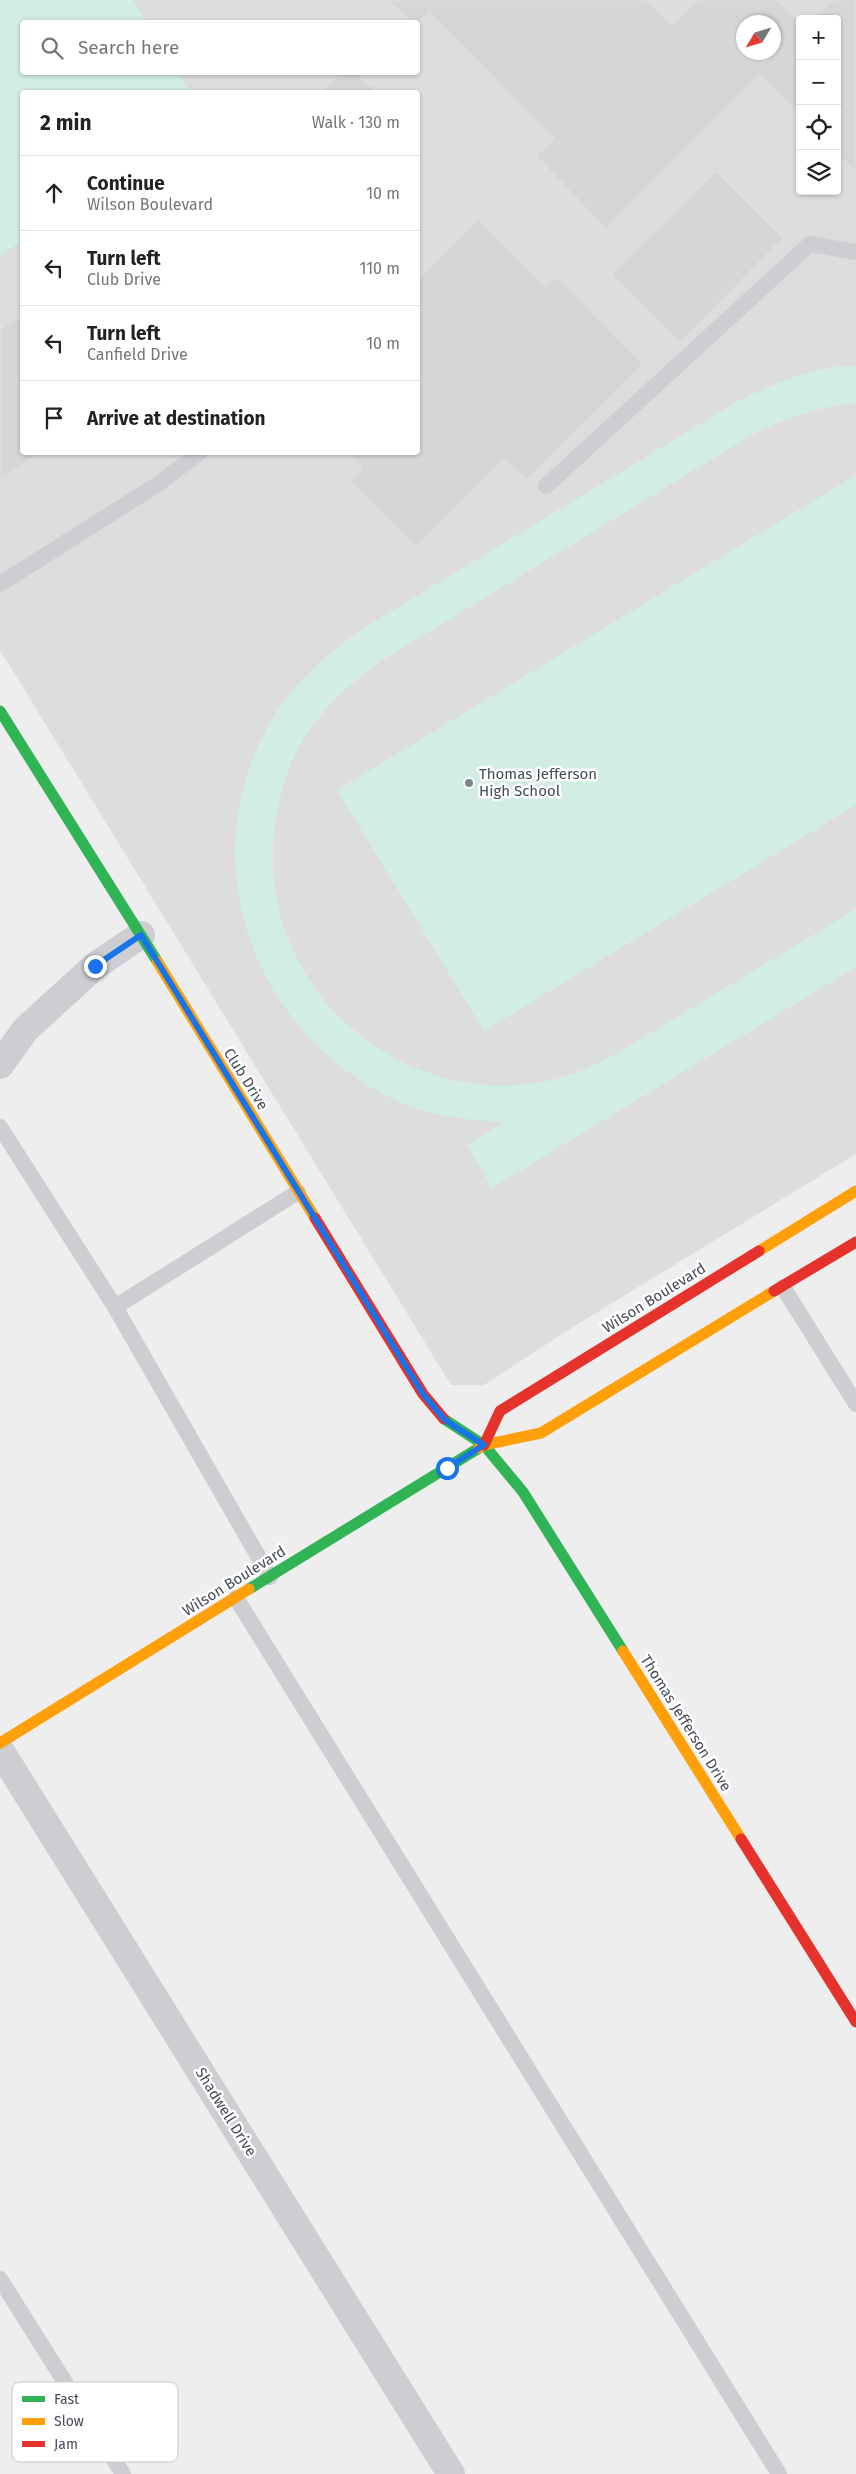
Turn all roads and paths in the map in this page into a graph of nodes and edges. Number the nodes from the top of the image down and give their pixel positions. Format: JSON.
{"nodes":[{"id":1,"x":856,"y":252,"type":"edge"},
{"id":2,"x":196,"y":455,"type":"edge"},
{"id":3,"x":546,"y":486,"type":"dead end"},
{"id":4,"x":0,"y":584,"type":"edge"},
{"id":5,"x":0,"y":711,"type":"edge"},
{"id":6,"x":141,"y":935,"type":"junction"},
{"id":7,"x":0,"y":1065,"type":"edge"},
{"id":8,"x":0,"y":1126,"type":"edge"},
{"id":9,"x":856,"y":1191,"type":"edge"},
{"id":10,"x":298,"y":1192,"type":"junction"},
{"id":11,"x":856,"y":1242,"type":"edge"},
{"id":12,"x":783,"y":1287,"type":"junction"},
{"id":13,"x":116,"y":1307,"type":"junction"},
{"id":14,"x":856,"y":1404,"type":"edge"},
{"id":15,"x":484,"y":1445,"type":"junction"},
{"id":16,"x":270,"y":1577,"type":"junction"},
{"id":17,"x":236,"y":1598,"type":"junction"},
{"id":18,"x":0,"y":1743,"type":"edge"},
{"id":19,"x":0,"y":1750,"type":"edge"},
{"id":20,"x":856,"y":2022,"type":"edge"},
{"id":21,"x":0,"y":2279,"type":"edge"},
{"id":22,"x":65,"y":2382,"type":"edge"},
{"id":23,"x":115,"y":2462,"type":"edge"},
{"id":24,"x":123,"y":2474,"type":"edge"},
{"id":25,"x":451,"y":2474,"type":"edge"},
{"id":26,"x":780,"y":2474,"type":"edge"}],
"edges":[{"from":1,"to":3,"type":"lane"},
{"from":2,"to":4,"type":"lane"},
{"from":5,"to":6,"type":"street","name":"Club Drive"},
{"from":6,"to":7,"type":"street"},
{"from":6,"to":10,"type":"street","name":"Club Drive"},
{"from":8,"to":13,"type":"lane"},
{"from":9,"to":15,"type":"street","name":"Wilson Boulevard"},
{"from":10,"to":13,"type":"lane"},
{"from":10,"to":15,"type":"street","name":"Club Drive"},
{"from":11,"to":12,"type":"street","name":"Wilson Boulevard"},
{"from":12,"to":14,"type":"lane"},
{"from":12,"to":15,"type":"street","name":"Wilson Boulevard"},
{"from":13,"to":16,"type":"lane"},
{"from":15,"to":16,"type":"street","name":"Wilson Boulevard"},
{"from":15,"to":20,"type":"street","name":"Thomas Jefferson Drive"},
{"from":16,"to":17,"type":"street","name":"Wilson Boulevard"},
{"from":17,"to":18,"type":"street","name":"Wilson Boulevard"},
{"from":17,"to":26,"type":"lane"},
{"from":19,"to":25,"type":"street","name":"Shadwell Drive"},
{"from":21,"to":22,"type":"lane"},
{"from":23,"to":24,"type":"lane"}]}
